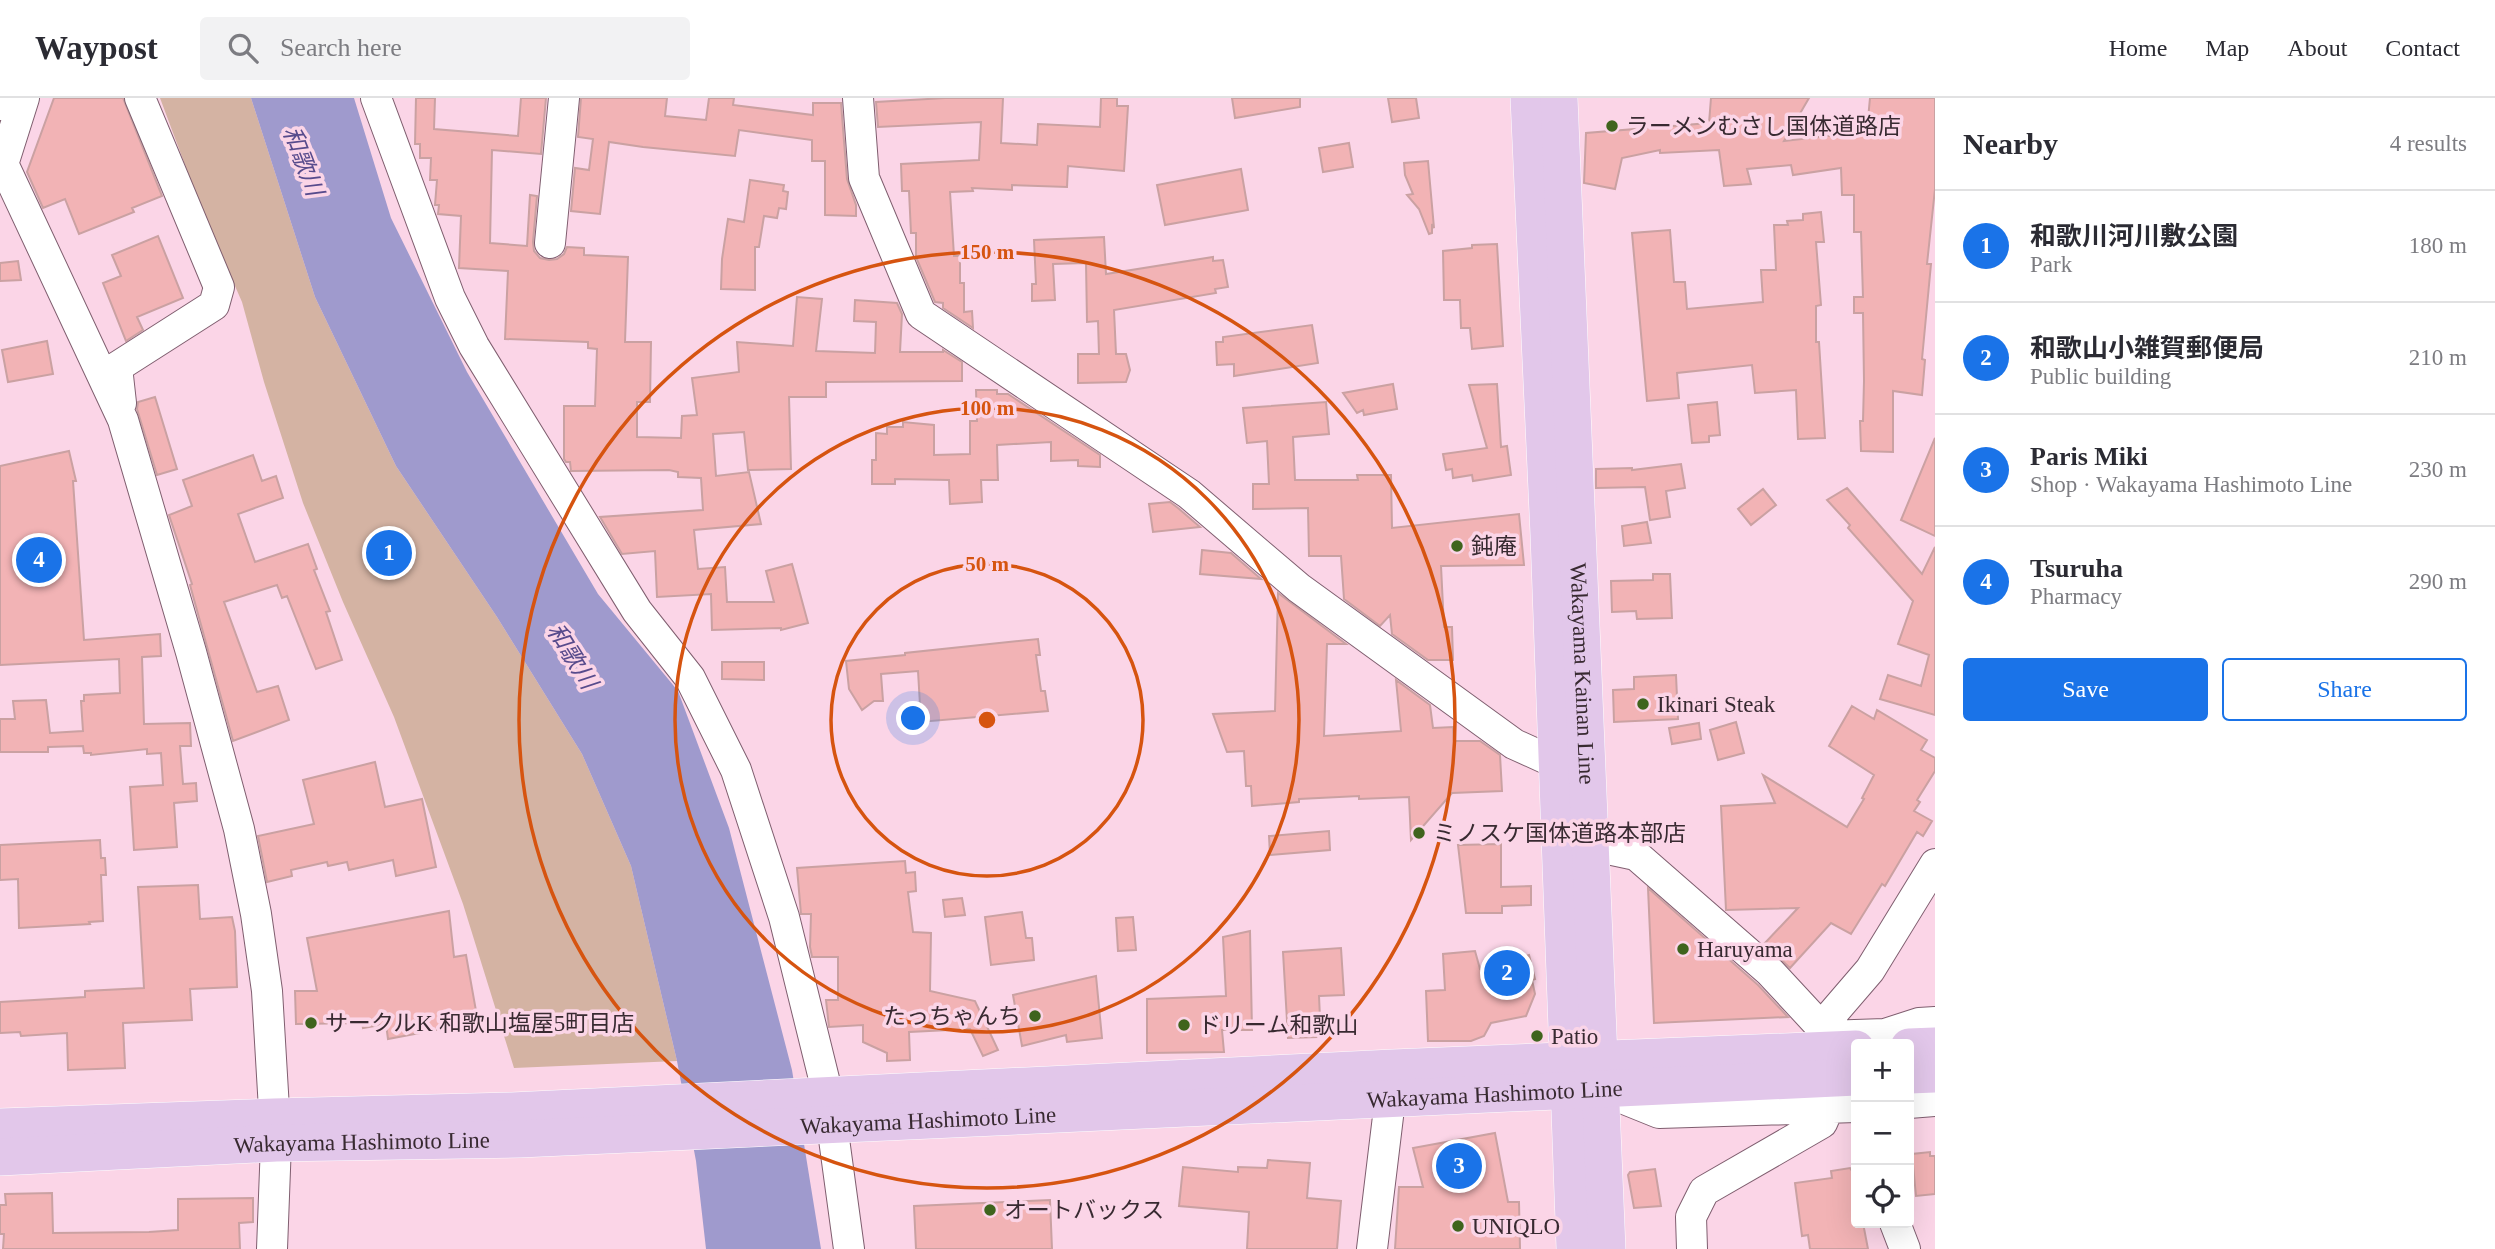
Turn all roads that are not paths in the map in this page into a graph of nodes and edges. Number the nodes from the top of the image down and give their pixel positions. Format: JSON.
{"nodes":[{"id":1,"x":2,"y":98,"type":"edge"},
{"id":2,"x":24,"y":98,"type":"edge"},
{"id":3,"x":140,"y":98,"type":"edge"},
{"id":4,"x":376,"y":98,"type":"edge"},
{"id":5,"x":564,"y":98,"type":"edge"},
{"id":6,"x":858,"y":98,"type":"edge"},
{"id":7,"x":1529,"y":98,"type":"edge"},
{"id":8,"x":1559,"y":98,"type":"edge"},
{"id":9,"x":0,"y":104,"type":"edge"},
{"id":10,"x":1,"y":166,"type":"edge"},
{"id":11,"x":550,"y":243,"type":"dead end"},
{"id":12,"x":123,"y":420,"type":"junction"},
{"id":13,"x":1572,"y":763,"type":"junction"},
{"id":14,"x":1567,"y":845,"type":"junction"},
{"id":15,"x":1935,"y":864,"type":"edge"},
{"id":16,"x":1935,"y":1022,"type":"edge"},
{"id":17,"x":1822,"y":1032,"type":"junction"},
{"id":18,"x":1935,"y":1046,"type":"edge"},
{"id":19,"x":1914,"y":1047,"type":"edge"},
{"id":20,"x":1851,"y":1049,"type":"edge"},
{"id":21,"x":1935,"y":1074,"type":"edge"},
{"id":22,"x":1583,"y":1075,"type":"junction"},
{"id":23,"x":1914,"y":1075,"type":"edge"},
{"id":24,"x":1851,"y":1077,"type":"edge"},
{"id":25,"x":1390,"y":1100,"type":"junction"},
{"id":26,"x":1935,"y":1101,"type":"edge"},
{"id":27,"x":1914,"y":1103,"type":"edge"},
{"id":28,"x":1843,"y":1107,"type":"edge"},
{"id":29,"x":823,"y":1111,"type":"junction"},
{"id":30,"x":0,"y":1127,"type":"edge"},
{"id":31,"x":275,"y":1130,"type":"junction"},
{"id":32,"x":0,"y":1157,"type":"edge"},
{"id":33,"x":1897,"y":1228,"type":"edge"},
{"id":34,"x":272,"y":1249,"type":"edge"},
{"id":35,"x":849,"y":1249,"type":"edge"},
{"id":36,"x":1371,"y":1249,"type":"edge"},
{"id":37,"x":1575,"y":1249,"type":"edge"},
{"id":38,"x":1607,"y":1249,"type":"edge"},
{"id":39,"x":1692,"y":1249,"type":"edge"},
{"id":40,"x":1905,"y":1249,"type":"edge"}],
"edges":[{"from":1,"to":9,"type":"street"},
{"from":2,"to":10,"type":"street"},
{"from":3,"to":12,"type":"street"},
{"from":4,"to":29,"type":"street"},
{"from":5,"to":11,"type":"street"},
{"from":6,"to":13,"type":"street"},
{"from":7,"to":13,"type":"main road","name":"Wakayama Kainan Line"},
{"from":8,"to":13,"type":"main road","name":"Wakayama Kainan Line"},
{"from":10,"to":12,"type":"street"},
{"from":12,"to":31,"type":"street"},
{"from":13,"to":14,"type":"main road","name":"Wakayama Kainan Line"},
{"from":14,"to":17,"type":"street"},
{"from":14,"to":22,"type":"main road","name":"Wakayama Kainan Line"},
{"from":15,"to":17,"type":"street"},
{"from":16,"to":17,"type":"street"},
{"from":17,"to":22,"type":"street"},
{"from":18,"to":19,"type":"main road"},
{"from":20,"to":22,"type":"main road","name":"Wakayama Hashimoto Line"},
{"from":21,"to":23,"type":"main road"},
{"from":22,"to":24,"type":"main road","name":"Wakayama Hashimoto Line"},
{"from":22,"to":25,"type":"main road","name":"Wakayama Hashimoto Line"},
{"from":22,"to":28,"type":"street"},
{"from":22,"to":29,"type":"main road","name":"Wakayama Hashimoto Line"},
{"from":22,"to":37,"type":"main road","name":"Wakayama Kainan Line"},
{"from":22,"to":38,"type":"main road","name":"Wakayama Kainan Line"},
{"from":25,"to":29,"type":"main road","name":"Wakayama Hashimoto Line"},
{"from":25,"to":36,"type":"street"},
{"from":26,"to":27,"type":"street"},
{"from":28,"to":39,"type":"street"},
{"from":29,"to":31,"type":"main road","name":"Wakayama Hashimoto Line"},
{"from":29,"to":35,"type":"street"},
{"from":30,"to":31,"type":"main road","name":"Wakayama Hashimoto Line"},
{"from":31,"to":32,"type":"main road","name":"Wakayama Hashimoto Line"},
{"from":31,"to":34,"type":"street"},
{"from":33,"to":40,"type":"street"}]}
